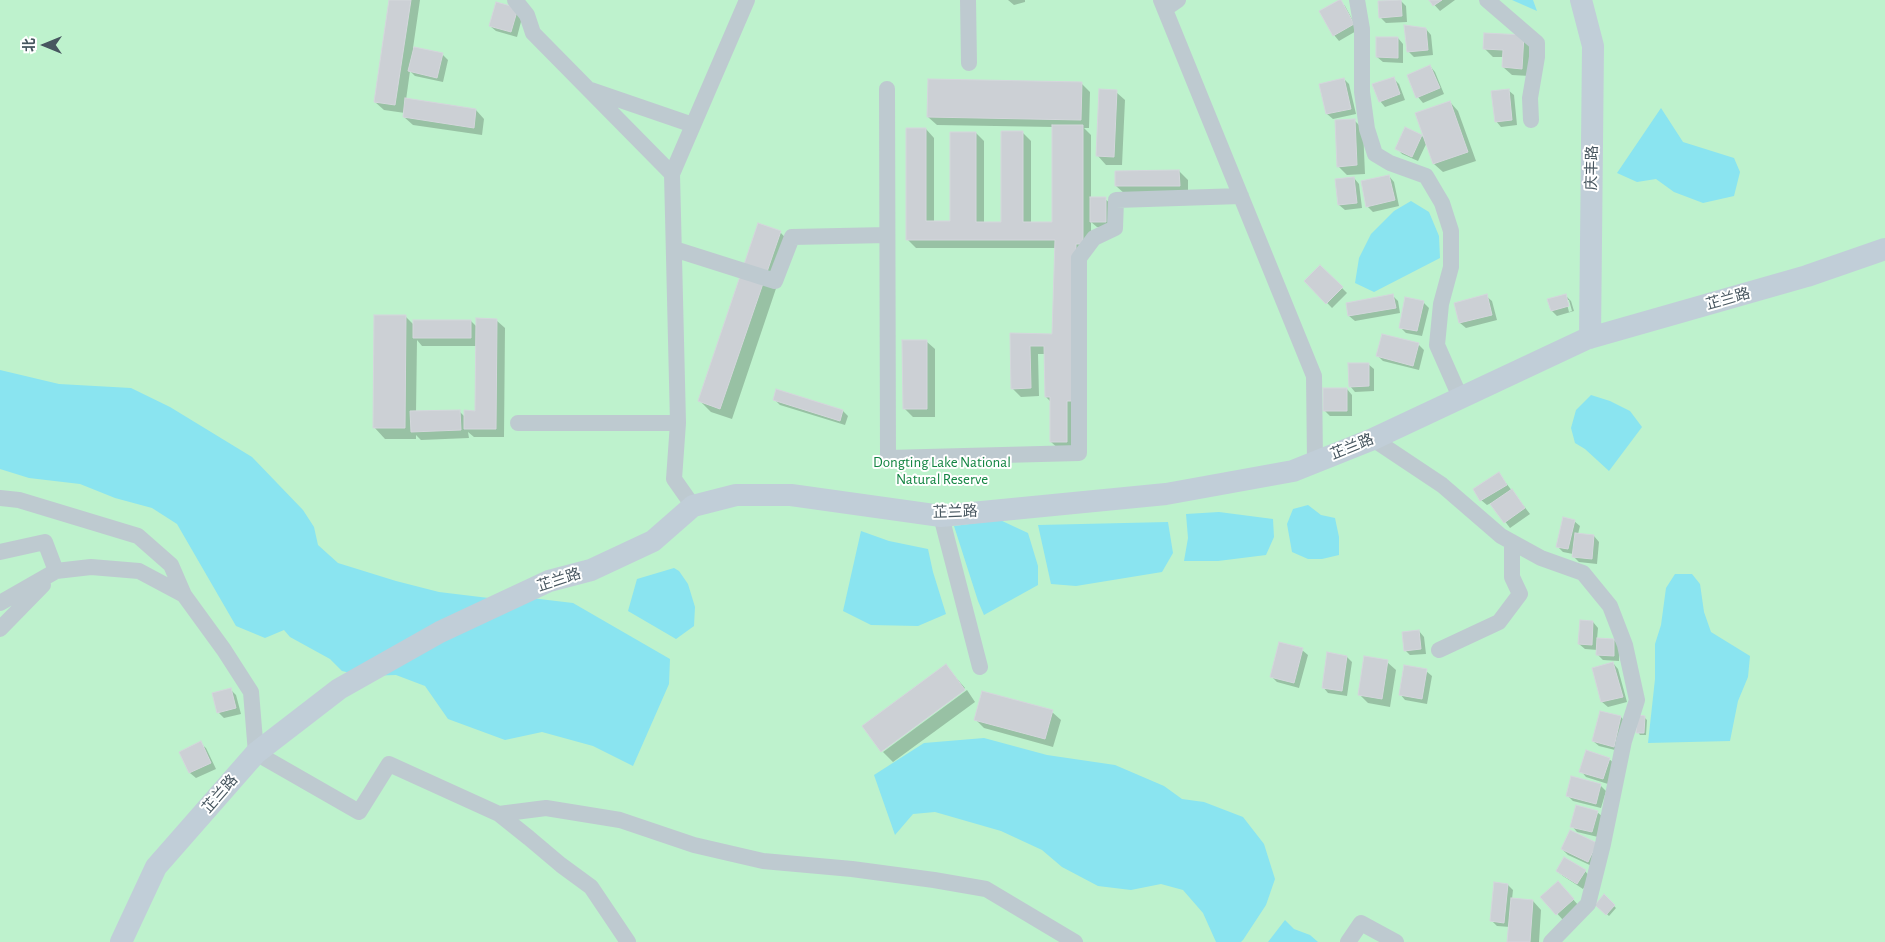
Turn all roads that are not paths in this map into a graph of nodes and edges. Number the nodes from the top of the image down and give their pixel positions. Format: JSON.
{"nodes":[{"id":1,"x":515,"y":0,"type":"edge"},
{"id":2,"x":747,"y":0,"type":"edge"},
{"id":3,"x":968,"y":0,"type":"edge"},
{"id":4,"x":1357,"y":0,"type":"edge"},
{"id":5,"x":1486,"y":0,"type":"edge"},
{"id":6,"x":1581,"y":0,"type":"edge"},
{"id":7,"x":1168,"y":3,"type":"edge"},
{"id":8,"x":970,"y":63,"type":"dead end"},
{"id":9,"x":588,"y":89,"type":"junction"},
{"id":10,"x":887,"y":89,"type":"dead end"},
{"id":11,"x":1531,"y":120,"type":"dead end"},
{"id":12,"x":693,"y":125,"type":"junction"},
{"id":13,"x":672,"y":174,"type":"junction"},
{"id":14,"x":1241,"y":196,"type":"junction"},
{"id":15,"x":887,"y":235,"type":"junction"},
{"id":16,"x":674,"y":249,"type":"junction"},
{"id":17,"x":1885,"y":249,"type":"edge"},
{"id":18,"x":1590,"y":338,"type":"junction"},
{"id":19,"x":1460,"y":397,"type":"junction"},
{"id":20,"x":518,"y":423,"type":"dead end"},
{"id":21,"x":678,"y":423,"type":"junction"},
{"id":22,"x":1373,"y":439,"type":"junction"},
{"id":23,"x":1315,"y":461,"type":"junction"},
{"id":24,"x":0,"y":498,"type":"edge"},
{"id":25,"x":693,"y":506,"type":"junction"},
{"id":26,"x":941,"y":516,"type":"junction"},
{"id":27,"x":1512,"y":542,"type":"junction"},
{"id":28,"x":0,"y":552,"type":"edge"},
{"id":29,"x":56,"y":571,"type":"junction"},
{"id":30,"x":184,"y":595,"type":"junction"},
{"id":31,"x":0,"y":603,"type":"edge"},
{"id":32,"x":0,"y":629,"type":"edge"},
{"id":33,"x":1439,"y":650,"type":"dead end"},
{"id":34,"x":980,"y":667,"type":"dead end"},
{"id":35,"x":256,"y":753,"type":"junction"},
{"id":36,"x":499,"y":814,"type":"junction"},
{"id":37,"x":121,"y":942,"type":"edge"},
{"id":38,"x":628,"y":942,"type":"edge"},
{"id":39,"x":1076,"y":942,"type":"edge"},
{"id":40,"x":1348,"y":942,"type":"edge"},
{"id":41,"x":1396,"y":942,"type":"edge"},
{"id":42,"x":1551,"y":942,"type":"edge"}],
"edges":[{"from":1,"to":9,"type":"street"},
{"from":2,"to":12,"type":"street"},
{"from":3,"to":8,"type":"street"},
{"from":4,"to":19,"type":"street"},
{"from":5,"to":11,"type":"street"},
{"from":6,"to":18,"type":"street","name":"庆丰路"},
{"from":7,"to":14,"type":"street"},
{"from":9,"to":12,"type":"street"},
{"from":9,"to":13,"type":"street"},
{"from":10,"to":15,"type":"street"},
{"from":12,"to":13,"type":"street"},
{"from":13,"to":16,"type":"street"},
{"from":14,"to":15,"type":"street"},
{"from":14,"to":23,"type":"street"},
{"from":15,"to":16,"type":"street"},
{"from":16,"to":21,"type":"street"},
{"from":17,"to":18,"type":"street","name":"芷兰路"},
{"from":18,"to":19,"type":"street","name":"芷兰路"},
{"from":19,"to":22,"type":"street","name":"芷兰路"},
{"from":20,"to":21,"type":"street"},
{"from":21,"to":25,"type":"street"},
{"from":22,"to":23,"type":"street","name":"芷兰路"},
{"from":22,"to":27,"type":"street"},
{"from":23,"to":26,"type":"street","name":"芷兰路"},
{"from":24,"to":30,"type":"street"},
{"from":25,"to":26,"type":"street","name":"芷兰路"},
{"from":25,"to":35,"type":"street","name":"芷兰路"},
{"from":26,"to":34,"type":"street"},
{"from":27,"to":33,"type":"street"},
{"from":27,"to":42,"type":"street"},
{"from":28,"to":29,"type":"street"},
{"from":29,"to":30,"type":"street"},
{"from":29,"to":31,"type":"street"},
{"from":29,"to":32,"type":"street"},
{"from":30,"to":35,"type":"street"},
{"from":35,"to":36,"type":"street"},
{"from":35,"to":37,"type":"street","name":"芷兰路"},
{"from":36,"to":38,"type":"street"},
{"from":36,"to":39,"type":"street"},
{"from":40,"to":41,"type":"street"}]}
